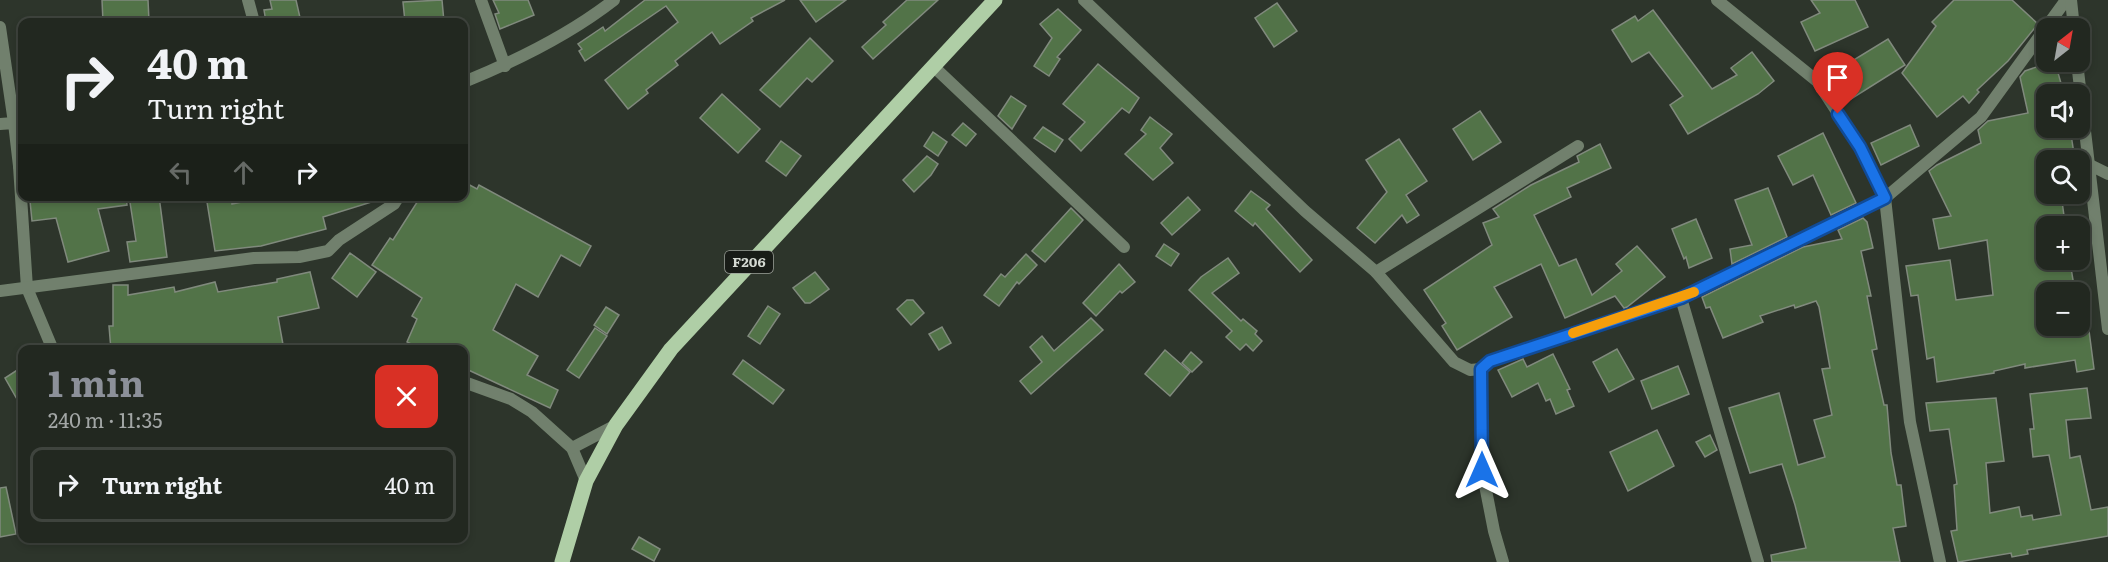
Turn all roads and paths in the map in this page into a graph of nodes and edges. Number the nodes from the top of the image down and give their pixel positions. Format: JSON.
{"nodes":[{"id":1,"x":248,"y":0,"type":"edge"},
{"id":2,"x":481,"y":0,"type":"edge"},
{"id":3,"x":614,"y":0,"type":"edge"},
{"id":4,"x":995,"y":0,"type":"edge"},
{"id":5,"x":1084,"y":0,"type":"edge"},
{"id":6,"x":1717,"y":0,"type":"edge"},
{"id":7,"x":2066,"y":0,"type":"edge"},
{"id":8,"x":2071,"y":0,"type":"edge"},
{"id":9,"x":253,"y":18,"type":"edge"},
{"id":10,"x":2073,"y":18,"type":"edge"},
{"id":11,"x":0,"y":27,"type":"edge"},
{"id":12,"x":505,"y":66,"type":"junction"},
{"id":13,"x":933,"y":66,"type":"junction"},
{"id":14,"x":2078,"y":72,"type":"edge"},
{"id":15,"x":468,"y":80,"type":"edge"},
{"id":16,"x":14,"y":123,"type":"junction"},
{"id":17,"x":0,"y":124,"type":"edge"},
{"id":18,"x":1578,"y":146,"type":"dead end"},
{"id":19,"x":18,"y":148,"type":"edge"},
{"id":20,"x":2086,"y":150,"type":"edge"},
{"id":21,"x":2090,"y":165,"type":"edge"},
{"id":22,"x":2108,"y":174,"type":"edge"},
{"id":23,"x":2090,"y":180,"type":"edge"},
{"id":24,"x":1885,"y":198,"type":"junction"},
{"id":25,"x":23,"y":201,"type":"edge"},
{"id":26,"x":396,"y":201,"type":"edge"},
{"id":27,"x":1125,"y":247,"type":"dead end"},
{"id":28,"x":1376,"y":272,"type":"junction"},
{"id":29,"x":27,"y":288,"type":"junction"},
{"id":30,"x":0,"y":291,"type":"edge"},
{"id":31,"x":1681,"y":298,"type":"junction"},
{"id":32,"x":2108,"y":329,"type":"edge"},
{"id":33,"x":51,"y":345,"type":"edge"},
{"id":34,"x":1481,"y":369,"type":"junction"},
{"id":35,"x":468,"y":383,"type":"edge"},
{"id":36,"x":616,"y":425,"type":"junction"},
{"id":37,"x":572,"y":448,"type":"junction"},
{"id":38,"x":586,"y":481,"type":"junction"},
{"id":39,"x":562,"y":562,"type":"edge"},
{"id":40,"x":1503,"y":562,"type":"edge"},
{"id":41,"x":1758,"y":562,"type":"edge"},
{"id":42,"x":1940,"y":562,"type":"edge"}],
"edges":[{"from":1,"to":9,"type":"street"},
{"from":2,"to":12,"type":"street"},
{"from":3,"to":12,"type":"street"},
{"from":4,"to":13,"type":"main road","number":"F206"},
{"from":5,"to":28,"type":"street"},
{"from":6,"to":24,"type":"street"},
{"from":7,"to":24,"type":"street"},
{"from":8,"to":10,"type":"street"},
{"from":11,"to":16,"type":"street"},
{"from":12,"to":15,"type":"street"},
{"from":13,"to":27,"type":"street"},
{"from":13,"to":36,"type":"main road","number":"F206"},
{"from":14,"to":20,"type":"street"},
{"from":16,"to":17,"type":"street"},
{"from":16,"to":19,"type":"street"},
{"from":18,"to":28,"type":"street"},
{"from":21,"to":22,"type":"street"},
{"from":23,"to":32,"type":"street"},
{"from":24,"to":31,"type":"street"},
{"from":24,"to":42,"type":"street"},
{"from":25,"to":29,"type":"street"},
{"from":26,"to":29,"type":"street"},
{"from":28,"to":34,"type":"street"},
{"from":29,"to":30,"type":"street"},
{"from":29,"to":33,"type":"street"},
{"from":31,"to":34,"type":"street"},
{"from":31,"to":41,"type":"street"},
{"from":34,"to":40,"type":"street"},
{"from":35,"to":37,"type":"street"},
{"from":36,"to":37,"type":"street"},
{"from":36,"to":38,"type":"main road","number":"F206"},
{"from":37,"to":38,"type":"street"},
{"from":38,"to":39,"type":"main road","number":"F206"}]}
